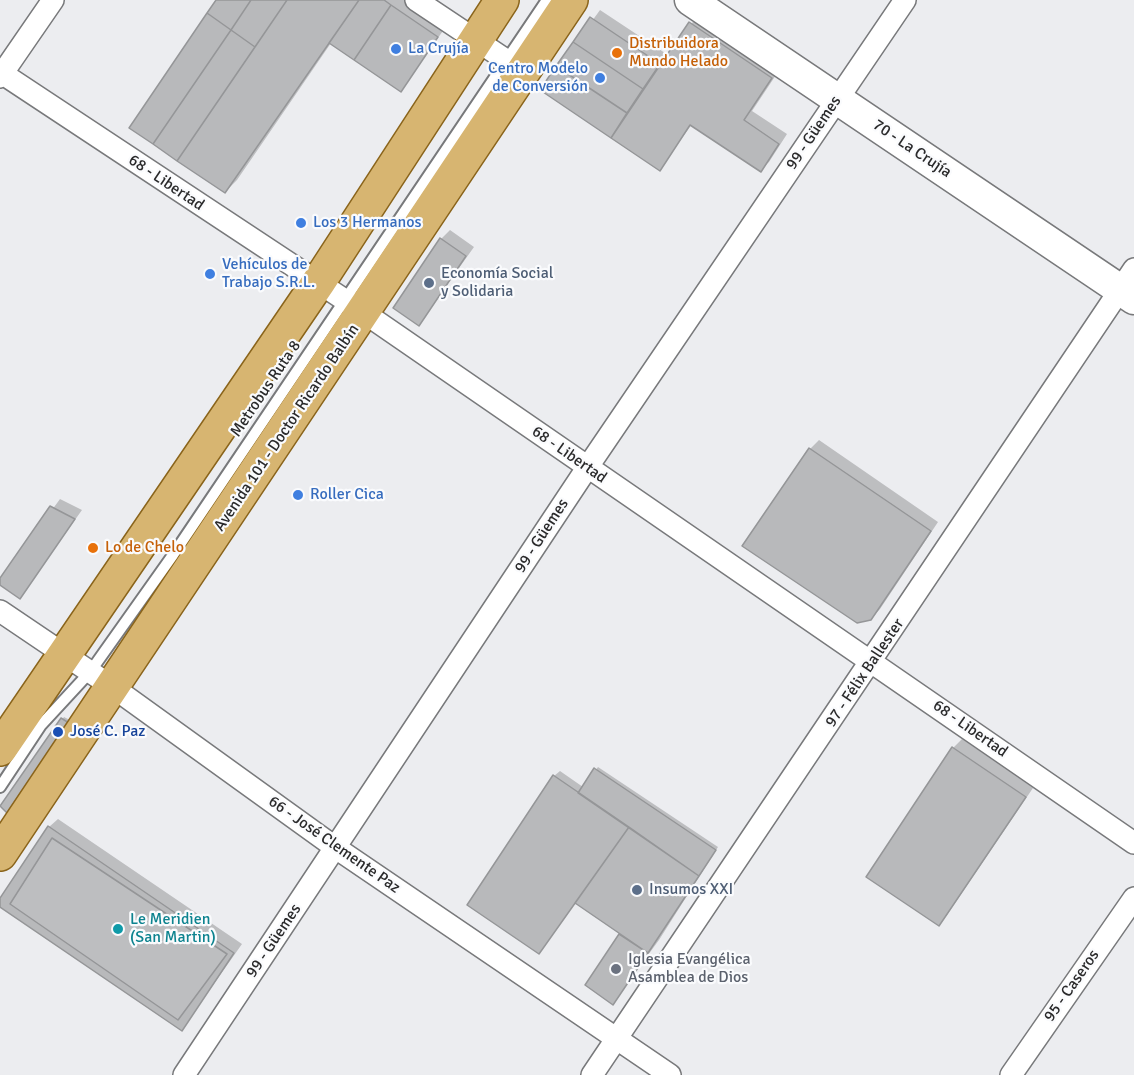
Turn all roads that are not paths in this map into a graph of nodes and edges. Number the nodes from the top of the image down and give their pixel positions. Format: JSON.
{"nodes":[{"id":1,"x":53,"y":0,"type":"edge"},
{"id":2,"x":416,"y":0,"type":"edge"},
{"id":3,"x":502,"y":0,"type":"edge"},
{"id":4,"x":547,"y":0,"type":"edge"},
{"id":5,"x":571,"y":0,"type":"edge"},
{"id":6,"x":690,"y":0,"type":"edge"},
{"id":7,"x":905,"y":0,"type":"edge"},
{"id":8,"x":484,"y":46,"type":"junction"},
{"id":9,"x":515,"y":66,"type":"junction"},
{"id":10,"x":1,"y":75,"type":"edge"},
{"id":11,"x":837,"y":99,"type":"junction"},
{"id":12,"x":411,"y":163,"type":"dead end"},
{"id":13,"x":1129,"y":286,"type":"edge"},
{"id":14,"x":338,"y":296,"type":"junction"},
{"id":15,"x":587,"y":468,"type":"junction"},
{"id":16,"x":0,"y":611,"type":"edge"},
{"id":17,"x":873,"y":661,"type":"junction"},
{"id":18,"x":90,"y":672,"type":"junction"},
{"id":19,"x":0,"y":749,"type":"edge"},
{"id":20,"x":0,"y":787,"type":"edge"},
{"id":21,"x":1134,"y":843,"type":"edge"},
{"id":22,"x":336,"y":848,"type":"junction"},
{"id":23,"x":0,"y":854,"type":"edge"},
{"id":24,"x":1134,"y":898,"type":"edge"},
{"id":25,"x":616,"y":1040,"type":"junction"},
{"id":26,"x":184,"y":1075,"type":"edge"},
{"id":27,"x":592,"y":1075,"type":"edge"},
{"id":28,"x":670,"y":1075,"type":"edge"},
{"id":29,"x":1011,"y":1075,"type":"edge"}],
"edges":[{"from":1,"to":10,"type":"street"},
{"from":2,"to":8,"type":"street"},
{"from":3,"to":8,"type":"main road","name":"Avenida 101 - Doctor Ricardo Balbín"},
{"from":4,"to":9,"type":"lane"},
{"from":5,"to":9,"type":"main road","name":"Avenida 101 - Doctor Ricardo Balbín"},
{"from":6,"to":11,"type":"street","name":"70 - La Crujía"},
{"from":7,"to":11,"type":"street","name":"99 - Güemes"},
{"from":8,"to":9,"type":"street"},
{"from":8,"to":14,"type":"main road","name":"Avenida 101 - Doctor Ricardo Balbín"},
{"from":9,"to":14,"type":"main road","name":"Avenida 101 - Doctor Ricardo Balbín"},
{"from":10,"to":14,"type":"street","name":"68 - Libertad"},
{"from":11,"to":13,"type":"street","name":"70 - La Crujía"},
{"from":11,"to":15,"type":"street","name":"99 - Güemes"},
{"from":12,"to":14,"type":"lane"},
{"from":13,"to":17,"type":"street","name":"97 - Félix Ballester"},
{"from":14,"to":15,"type":"street","name":"68 - Libertad"},
{"from":14,"to":18,"type":"main road","name":"Avenida 101 - Doctor Ricardo Balbín"},
{"from":14,"to":18,"type":"main road","name":"Avenida 101 - Doctor Ricardo Balbín"},
{"from":15,"to":17,"type":"street","name":"68 - Libertad"},
{"from":15,"to":22,"type":"street","name":"99 - Güemes"},
{"from":16,"to":18,"type":"street","name":"66 - José Clemente Paz"},
{"from":17,"to":21,"type":"street","name":"68 - Libertad"},
{"from":17,"to":25,"type":"street","name":"97 - Félix Ballester"},
{"from":18,"to":19,"type":"main road","name":"Avenida 101 - Doctor Ricardo Balbín"},
{"from":18,"to":20,"type":"lane"},
{"from":18,"to":22,"type":"street","name":"66 - José Clemente Paz"},
{"from":18,"to":23,"type":"main road","name":"Avenida 101 - Doctor Ricardo Balbín"},
{"from":22,"to":25,"type":"street","name":"66 - José Clemente Paz"},
{"from":22,"to":26,"type":"street","name":"99 - Güemes"},
{"from":24,"to":29,"type":"street","name":"95 - Caseros"},
{"from":25,"to":27,"type":"street","name":"97 - Félix Ballester"},
{"from":25,"to":28,"type":"street","name":"66 - José Clemente Paz"}]}
